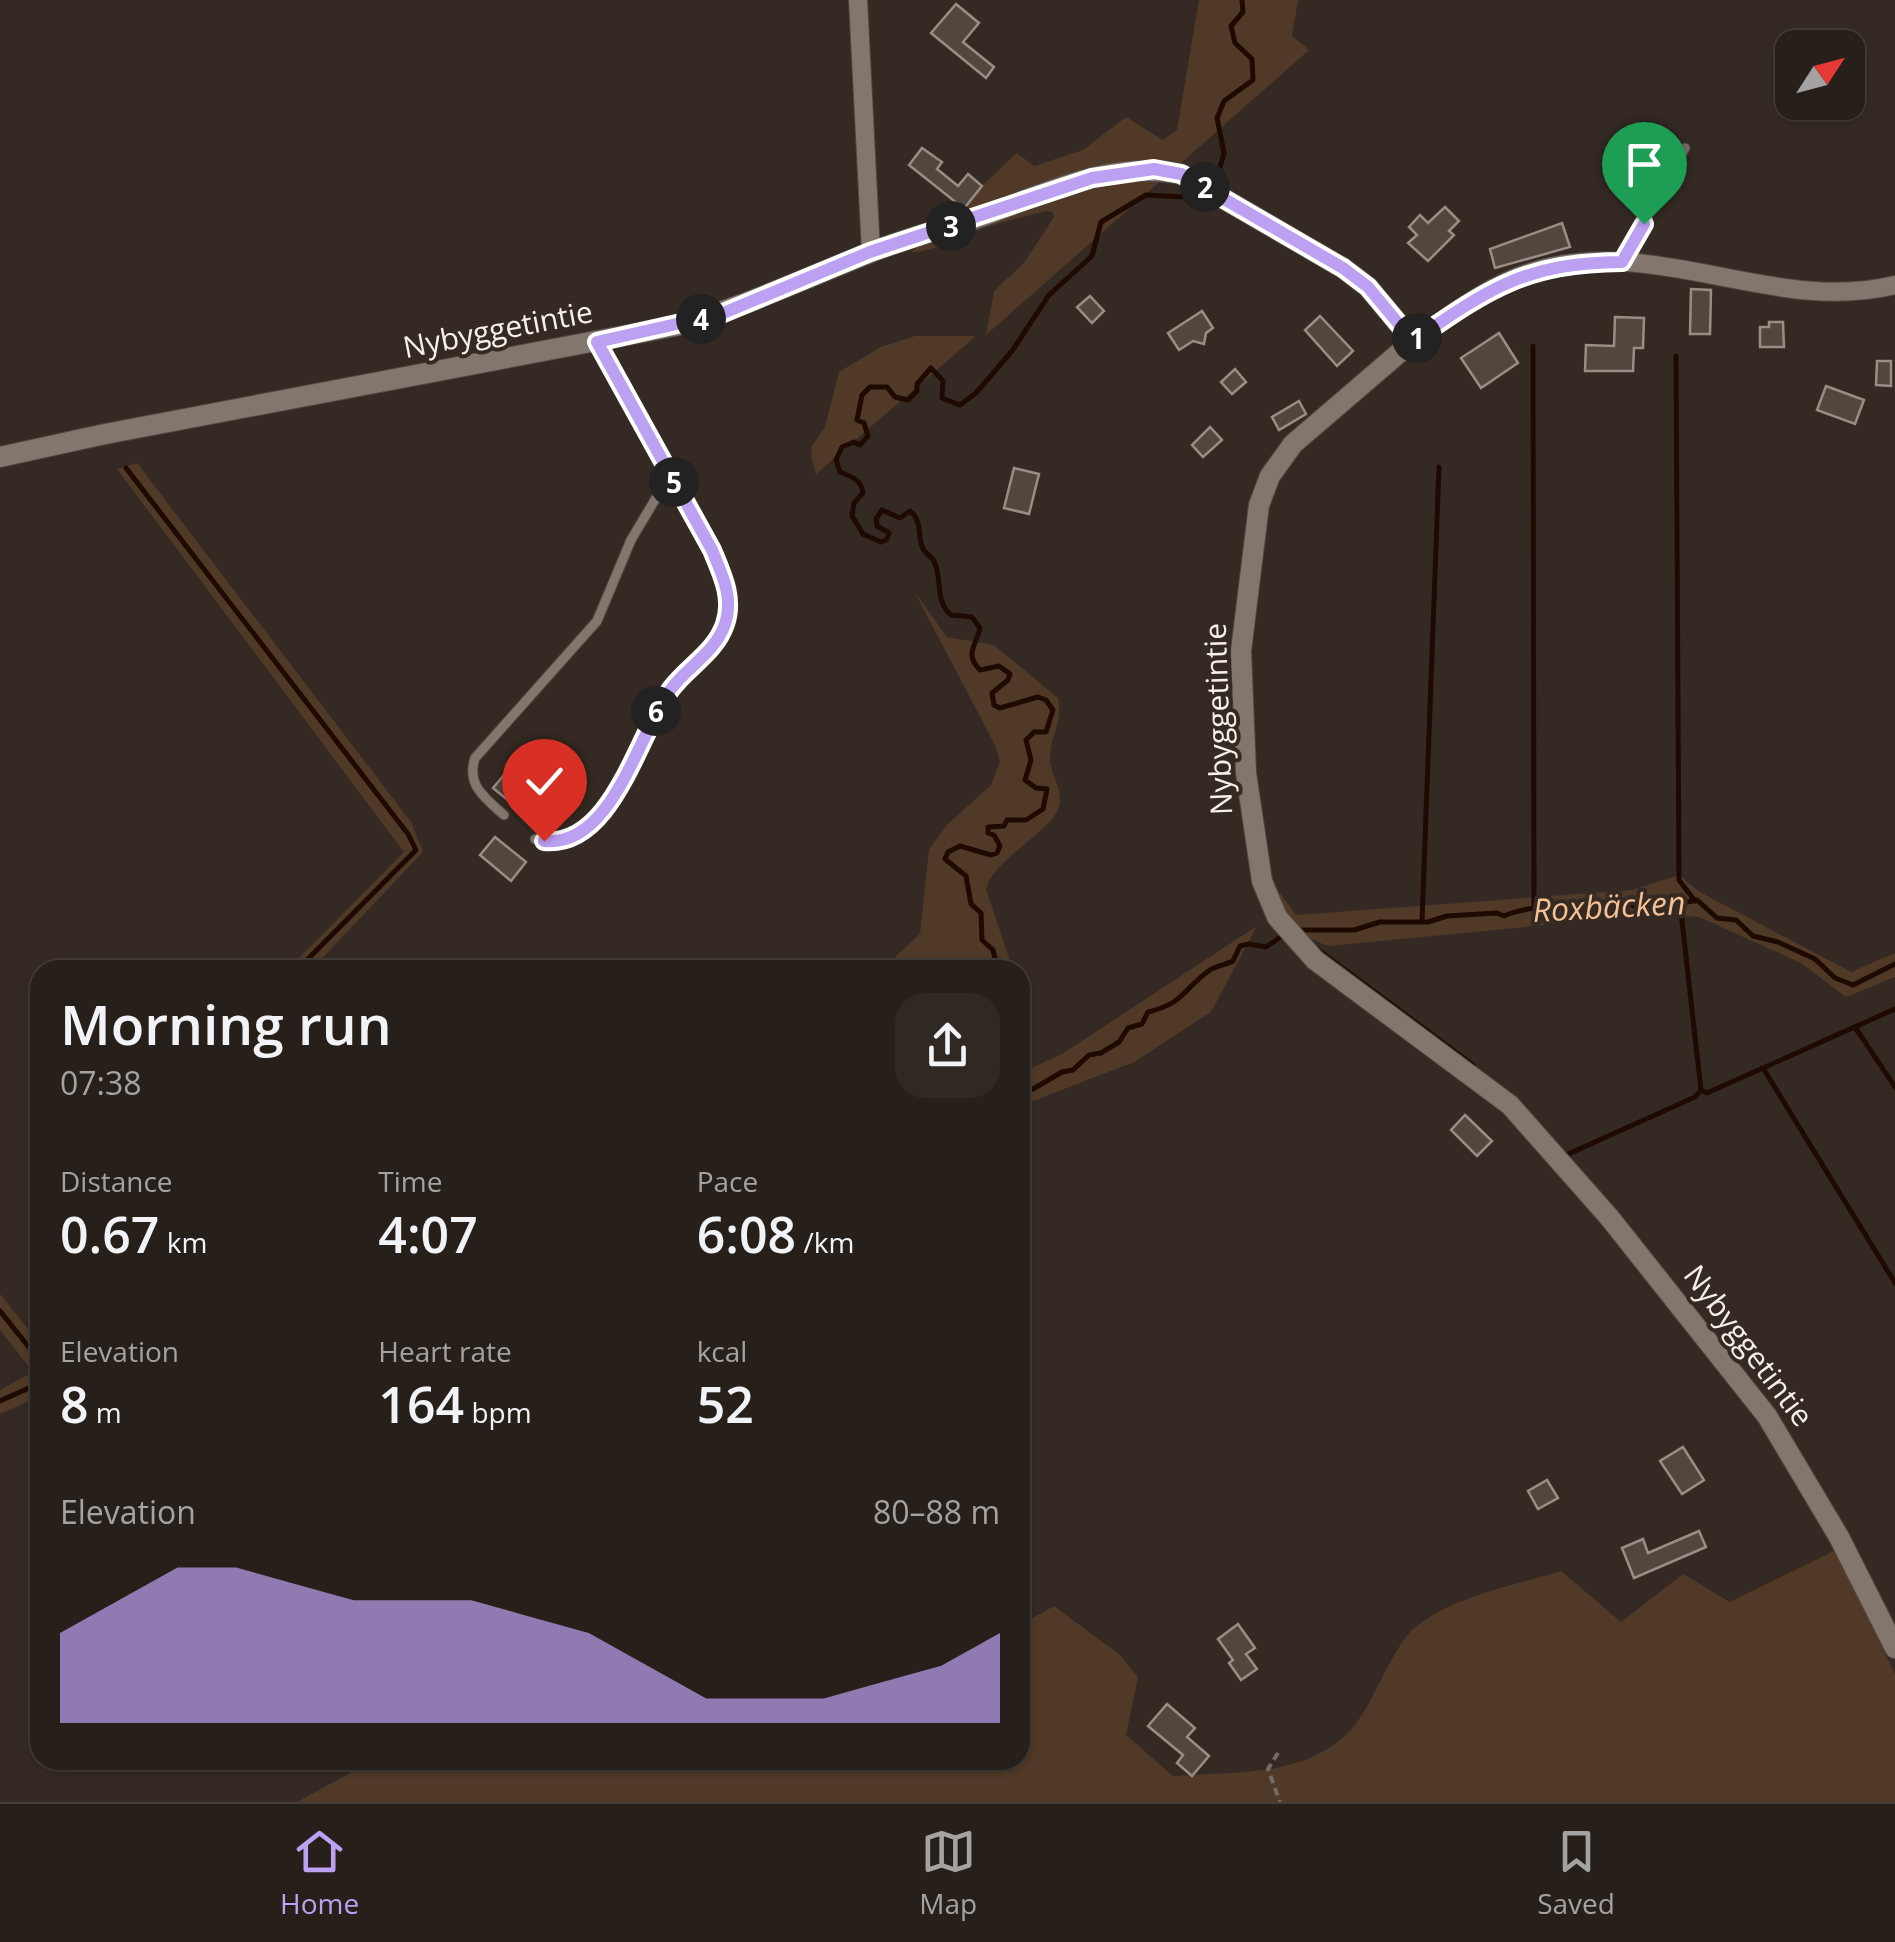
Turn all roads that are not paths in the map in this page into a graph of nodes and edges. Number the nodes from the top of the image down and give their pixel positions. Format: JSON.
{"nodes":[{"id":1,"x":858,"y":0,"type":"edge"},
{"id":2,"x":1685,"y":148,"type":"dead end"},
{"id":3,"x":870,"y":252,"type":"junction"},
{"id":4,"x":1622,"y":262,"type":"junction"},
{"id":5,"x":1895,"y":286,"type":"edge"},
{"id":6,"x":1413,"y":341,"type":"junction"},
{"id":7,"x":597,"y":342,"type":"junction"},
{"id":8,"x":0,"y":457,"type":"edge"},
{"id":9,"x":661,"y":458,"type":"junction"},
{"id":10,"x":504,"y":815,"type":"dead end"},
{"id":11,"x":535,"y":839,"type":"dead end"},
{"id":12,"x":1895,"y":1648,"type":"edge"}],
"edges":[{"from":1,"to":3,"type":"street"},
{"from":2,"to":4,"type":"lane"},
{"from":3,"to":6,"type":"street","name":"Nybyggetintie"},
{"from":3,"to":7,"type":"street","name":"Nybyggetintie"},
{"from":4,"to":5,"type":"street"},
{"from":4,"to":6,"type":"street"},
{"from":6,"to":12,"type":"street","name":"Nybyggetintie"},
{"from":7,"to":8,"type":"street","name":"Nybyggetintie"},
{"from":7,"to":9,"type":"lane"},
{"from":9,"to":10,"type":"lane"},
{"from":9,"to":11,"type":"lane"}]}
